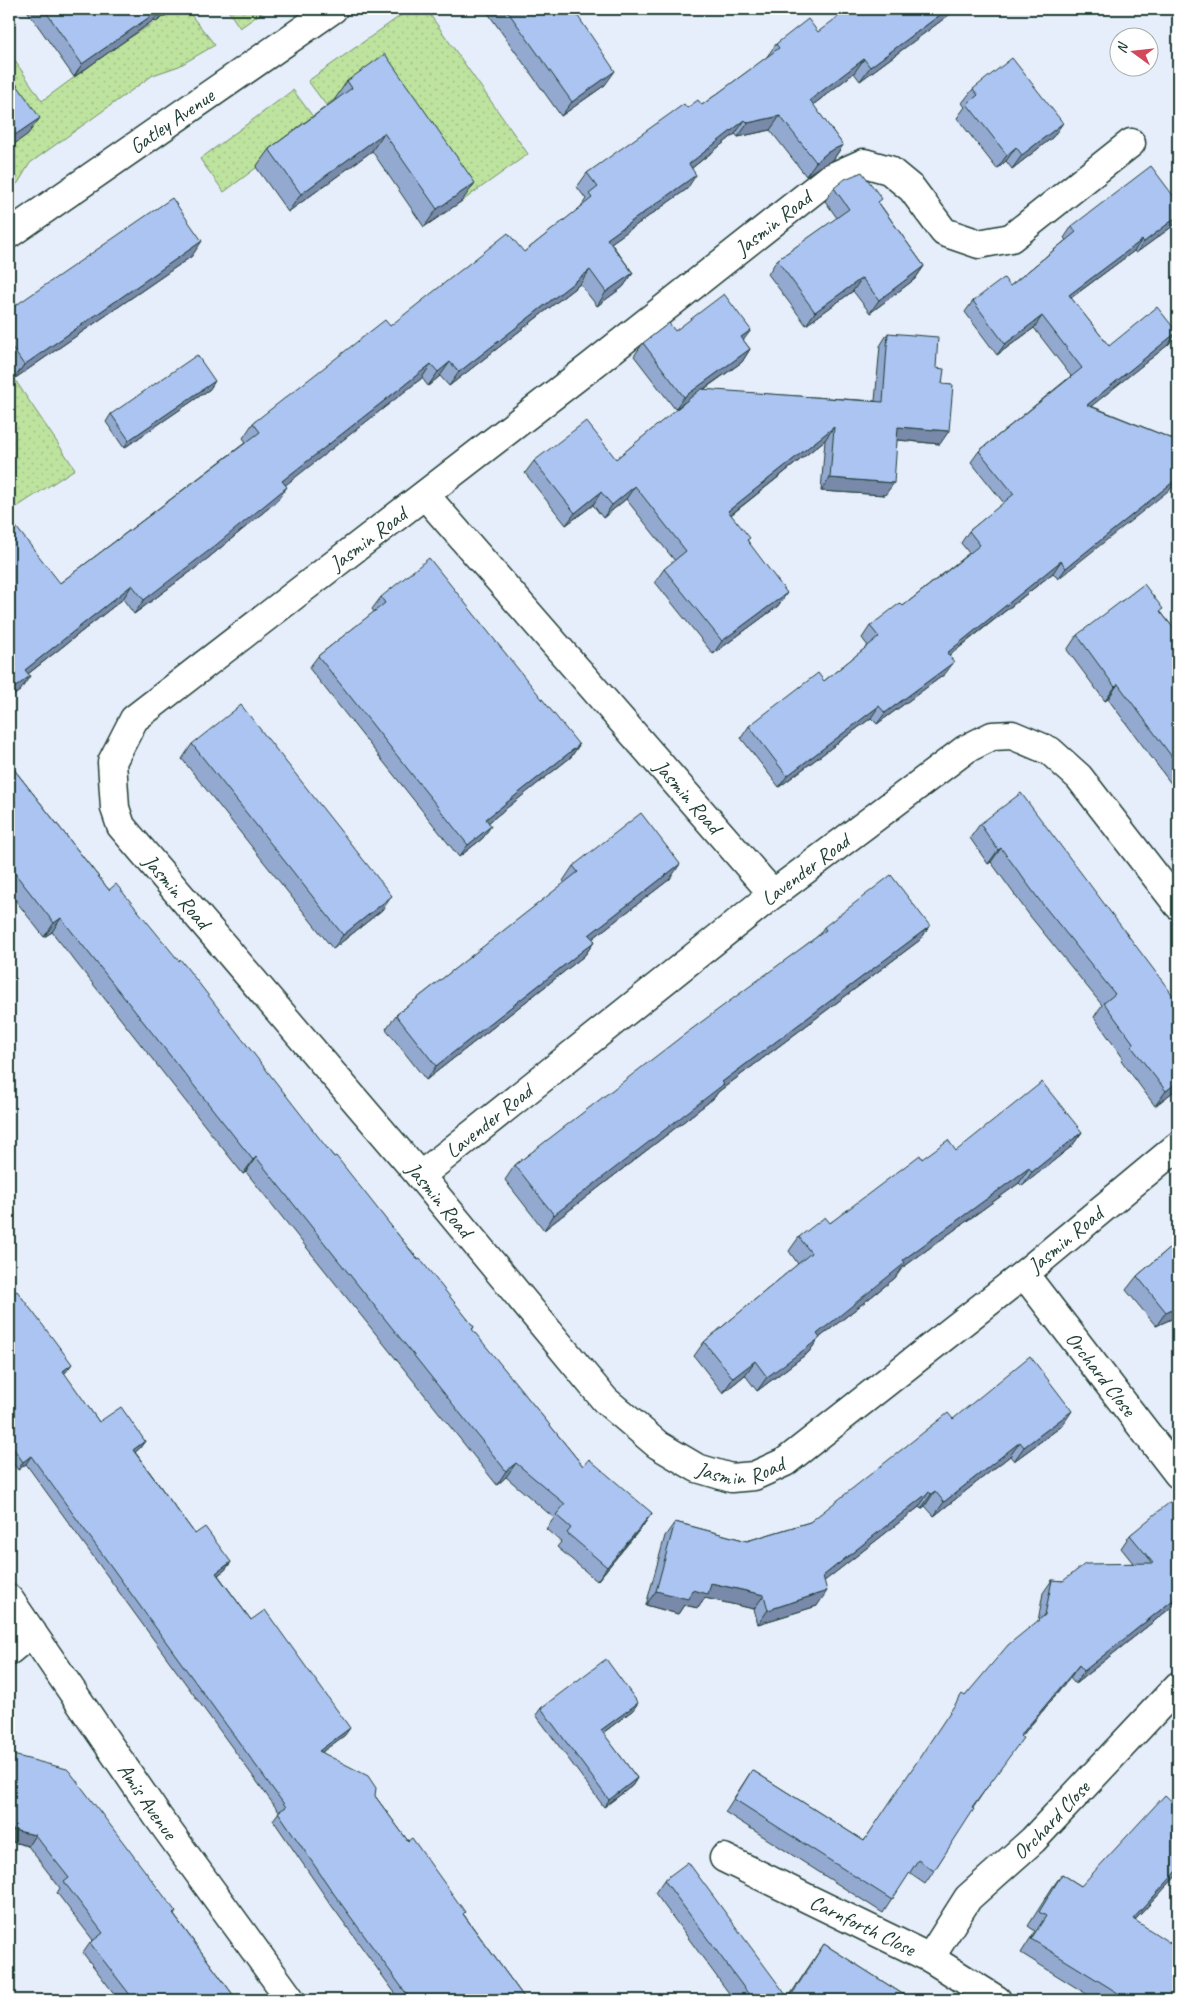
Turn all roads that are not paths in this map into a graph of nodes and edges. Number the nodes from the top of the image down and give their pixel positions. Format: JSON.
{"nodes":[{"id":1,"x":333,"y":9,"type":"edge"},
{"id":2,"x":1131,"y":143,"type":"dead end"},
{"id":3,"x":9,"y":234,"type":"edge"},
{"id":4,"x":425,"y":495,"type":"junction"},
{"id":5,"x":773,"y":894,"type":"junction"},
{"id":6,"x":1178,"y":905,"type":"edge"},
{"id":7,"x":1178,"y":1146,"type":"edge"},
{"id":8,"x":420,"y":1176,"type":"junction"},
{"id":9,"x":1024,"y":1274,"type":"junction"},
{"id":10,"x":1178,"y":1474,"type":"edge"},
{"id":11,"x":9,"y":1599,"type":"edge"},
{"id":12,"x":32,"y":1632,"type":"junction"},
{"id":13,"x":9,"y":1651,"type":"edge"},
{"id":14,"x":1178,"y":1686,"type":"edge"},
{"id":15,"x":724,"y":1858,"type":"dead end"},
{"id":16,"x":930,"y":1958,"type":"junction"},
{"id":17,"x":291,"y":2000,"type":"edge"},
{"id":18,"x":996,"y":2000,"type":"edge"}],
"edges":[{"from":1,"to":3,"type":"street","name":"Gatley Avenue"},
{"from":2,"to":4,"type":"street","name":"Jasmin Road"},
{"from":4,"to":5,"type":"street","name":"Jasmin Road"},
{"from":4,"to":8,"type":"street","name":"Jasmin Road"},
{"from":5,"to":6,"type":"street","name":"Lavender Road"},
{"from":5,"to":8,"type":"street","name":"Lavender Road"},
{"from":7,"to":9,"type":"street","name":"Jasmin Road"},
{"from":8,"to":9,"type":"street","name":"Jasmin Road"},
{"from":9,"to":10,"type":"street","name":"Orchard Close"},
{"from":11,"to":12,"type":"street","name":"Amis Avenue"},
{"from":12,"to":13,"type":"street"},
{"from":12,"to":17,"type":"street","name":"Amis Avenue"},
{"from":14,"to":16,"type":"street","name":"Orchard Close"},
{"from":15,"to":16,"type":"street","name":"Carnforth Close"},
{"from":16,"to":18,"type":"street","name":"Carnforth Close"}]}
